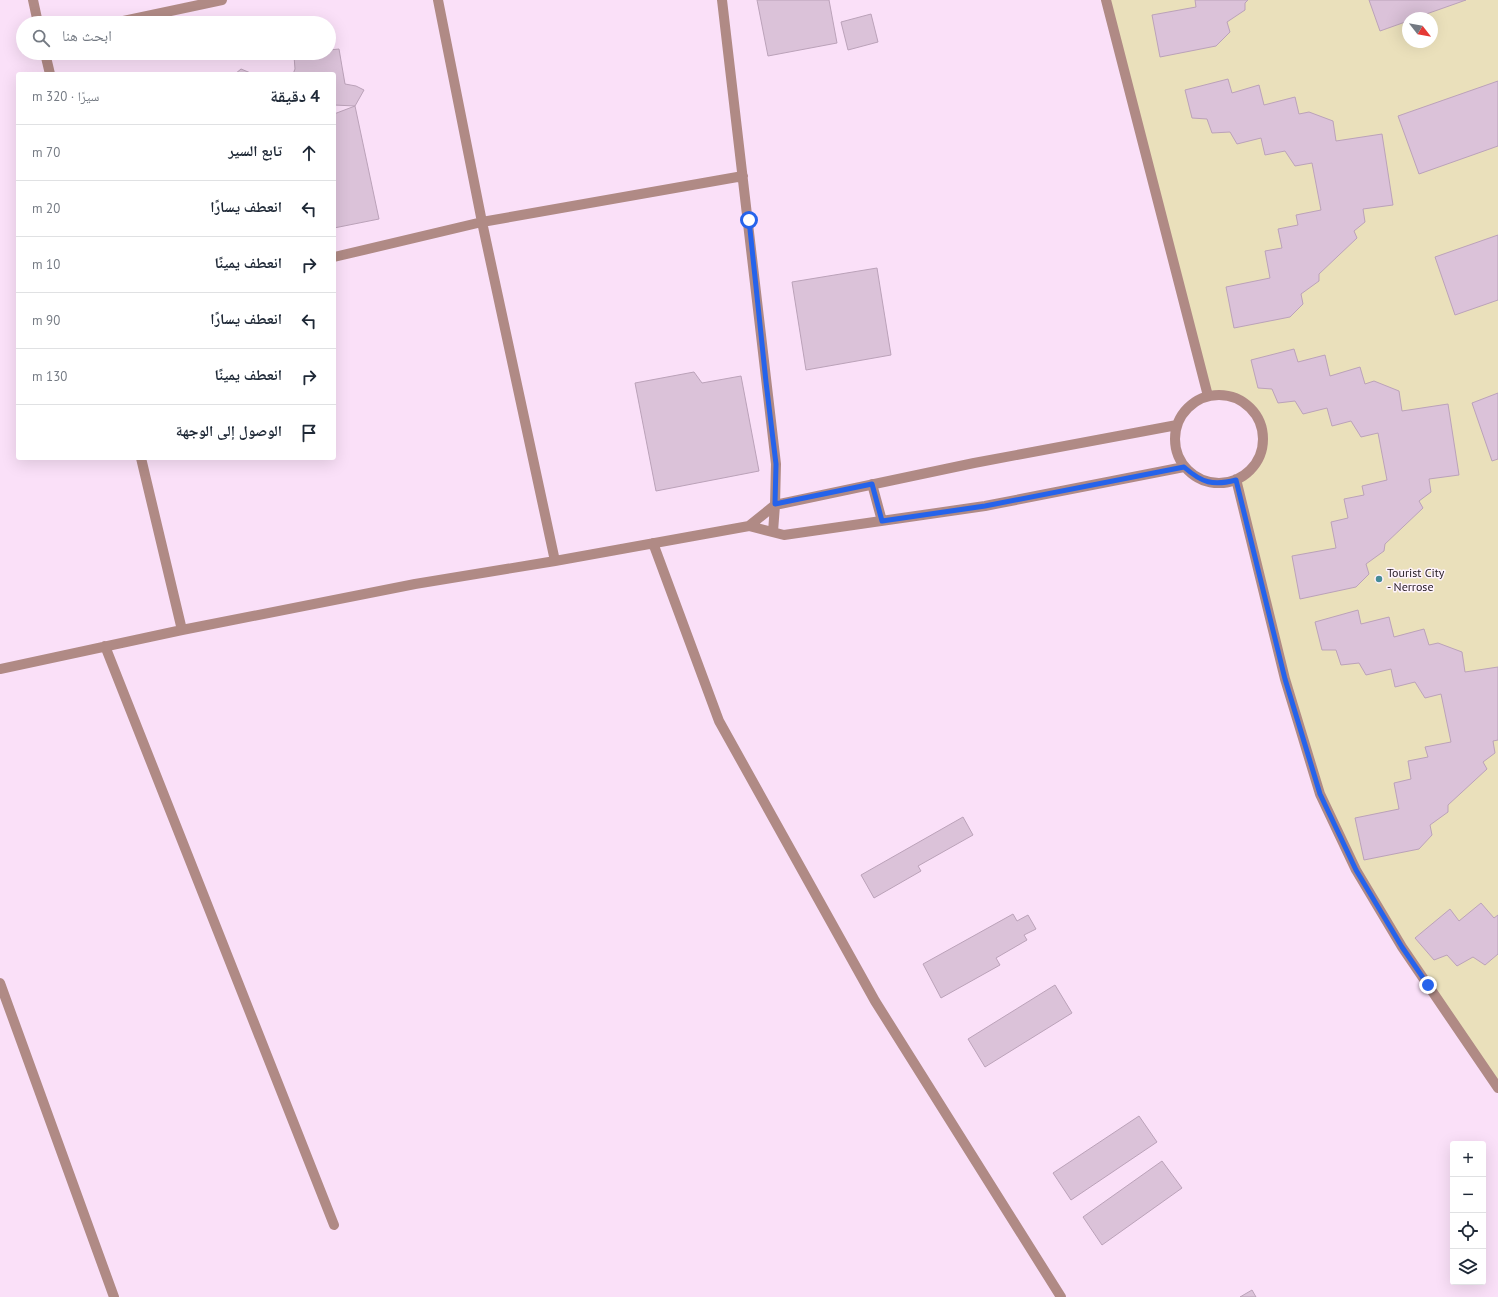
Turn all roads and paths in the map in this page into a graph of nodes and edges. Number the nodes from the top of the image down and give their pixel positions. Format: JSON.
{"nodes":[{"id":1,"x":33,"y":0,"type":"edge"},
{"id":2,"x":222,"y":0,"type":"edge"},
{"id":3,"x":438,"y":0,"type":"edge"},
{"id":4,"x":722,"y":0,"type":"edge"},
{"id":5,"x":1106,"y":0,"type":"edge"},
{"id":6,"x":36,"y":16,"type":"edge"},
{"id":7,"x":147,"y":16,"type":"edge"},
{"id":8,"x":47,"y":60,"type":"edge"},
{"id":9,"x":50,"y":72,"type":"edge"},
{"id":10,"x":743,"y":176,"type":"junction"},
{"id":11,"x":482,"y":222,"type":"junction"},
{"id":12,"x":336,"y":257,"type":"edge"},
{"id":13,"x":1208,"y":396,"type":"junction"},
{"id":14,"x":1177,"y":425,"type":"junction"},
{"id":15,"x":141,"y":460,"type":"edge"},
{"id":16,"x":1184,"y":467,"type":"junction"},
{"id":17,"x":1236,"y":480,"type":"junction"},
{"id":18,"x":872,"y":484,"type":"junction"},
{"id":19,"x":775,"y":504,"type":"junction"},
{"id":20,"x":882,"y":521,"type":"junction"},
{"id":21,"x":749,"y":526,"type":"junction"},
{"id":22,"x":773,"y":532,"type":"junction"},
{"id":23,"x":653,"y":543,"type":"junction"},
{"id":24,"x":556,"y":561,"type":"junction"},
{"id":25,"x":182,"y":630,"type":"junction"},
{"id":26,"x":105,"y":646,"type":"junction"},
{"id":27,"x":0,"y":669,"type":"edge"},
{"id":28,"x":0,"y":982,"type":"edge"},
{"id":29,"x":1498,"y":1088,"type":"edge"},
{"id":30,"x":334,"y":1225,"type":"dead end"},
{"id":31,"x":114,"y":1297,"type":"edge"},
{"id":32,"x":1061,"y":1297,"type":"edge"}],
"edges":[{"from":1,"to":6,"type":"street"},
{"from":2,"to":7,"type":"street"},
{"from":3,"to":11,"type":"street"},
{"from":4,"to":10,"type":"street"},
{"from":5,"to":13,"type":"street"},
{"from":8,"to":9,"type":"street"},
{"from":10,"to":11,"type":"street"},
{"from":10,"to":19,"type":"street"},
{"from":11,"to":12,"type":"street"},
{"from":11,"to":24,"type":"street"},
{"from":13,"to":14,"type":"street"},
{"from":13,"to":17,"type":"street"},
{"from":14,"to":16,"type":"street"},
{"from":14,"to":18,"type":"street"},
{"from":15,"to":25,"type":"street"},
{"from":16,"to":17,"type":"street"},
{"from":16,"to":20,"type":"street"},
{"from":17,"to":29,"type":"street"},
{"from":18,"to":19,"type":"street"},
{"from":18,"to":20,"type":"street"},
{"from":19,"to":21,"type":"street"},
{"from":19,"to":22,"type":"street"},
{"from":20,"to":22,"type":"street"},
{"from":21,"to":22,"type":"street"},
{"from":21,"to":23,"type":"street"},
{"from":23,"to":24,"type":"street"},
{"from":23,"to":32,"type":"street"},
{"from":24,"to":25,"type":"street"},
{"from":25,"to":26,"type":"street"},
{"from":26,"to":27,"type":"street"},
{"from":26,"to":30,"type":"street"},
{"from":28,"to":31,"type":"street"}]}
